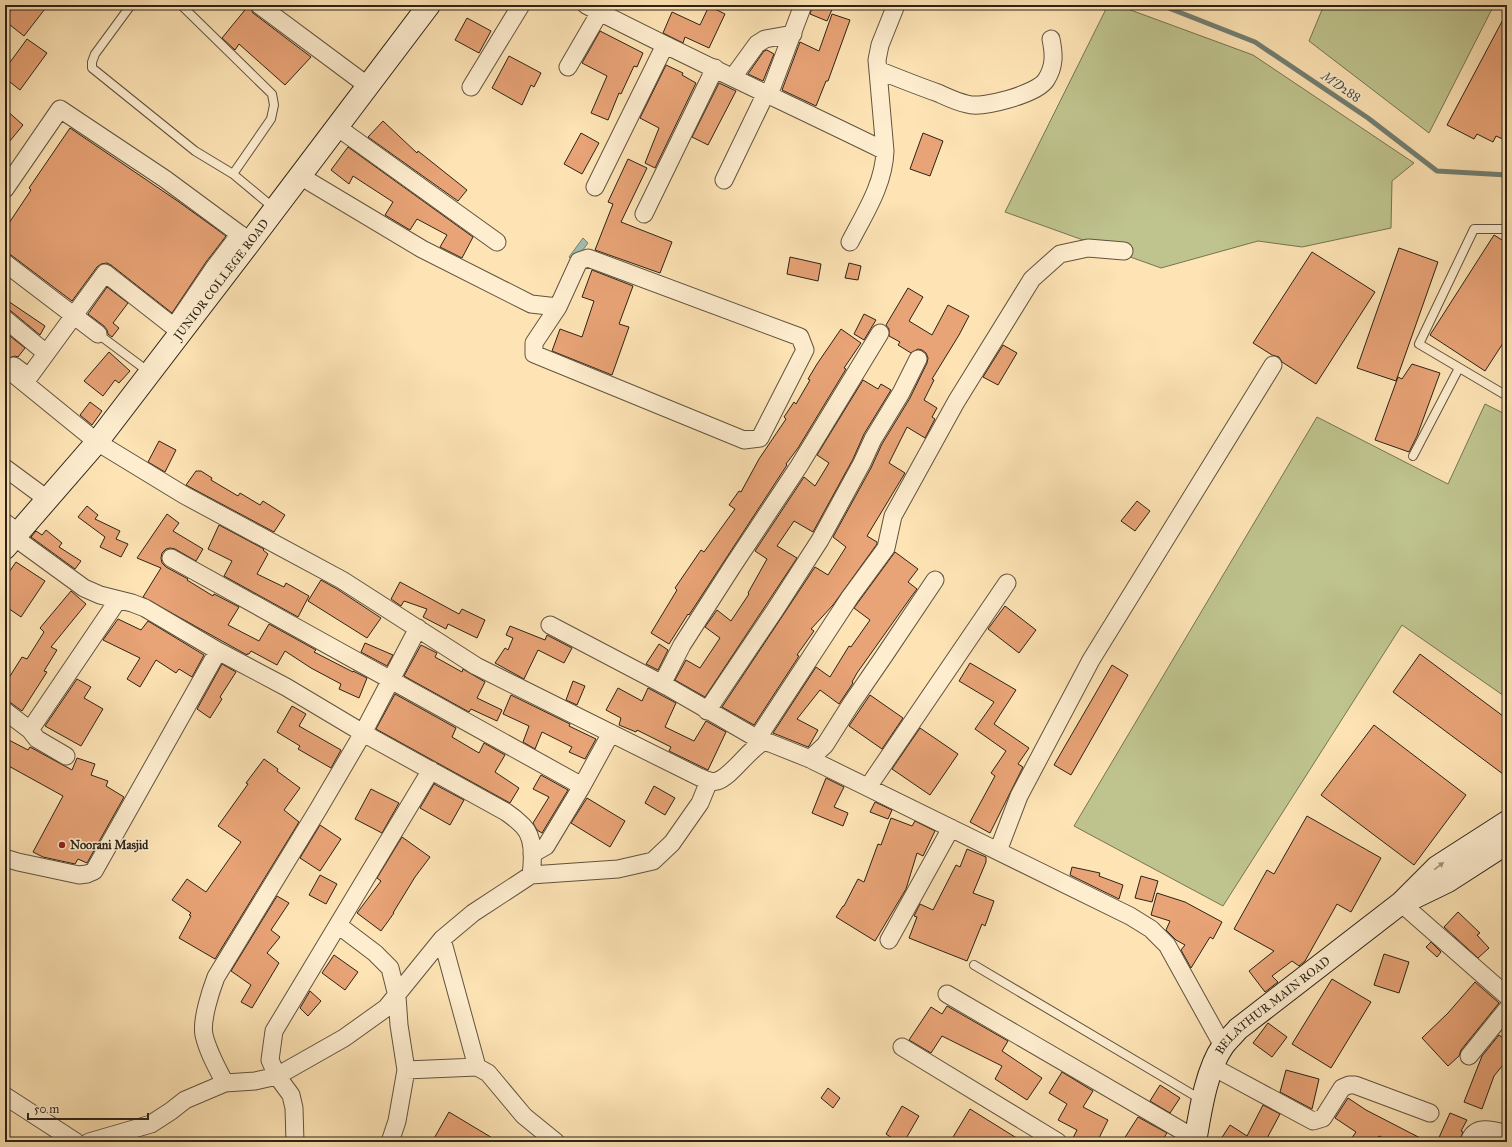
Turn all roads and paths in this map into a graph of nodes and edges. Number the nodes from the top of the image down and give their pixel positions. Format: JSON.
{"nodes":[{"id":1,"x":131,"y":5,"type":"edge"},
{"id":2,"x":181,"y":5,"type":"edge"},
{"id":3,"x":260,"y":5,"type":"edge"},
{"id":4,"x":429,"y":5,"type":"edge"},
{"id":5,"x":521,"y":5,"type":"edge"},
{"id":6,"x":802,"y":5,"type":"edge"},
{"id":7,"x":896,"y":5,"type":"edge"},
{"id":8,"x":596,"y":7,"type":"edge"},
{"id":9,"x":793,"y":34,"type":"junction"},
{"id":10,"x":1051,"y":39,"type":"dead end"},
{"id":11,"x":665,"y":45,"type":"junction"},
{"id":12,"x":568,"y":67,"type":"dead end"},
{"id":13,"x":715,"y":68,"type":"junction"},
{"id":14,"x":878,"y":70,"type":"junction"},
{"id":15,"x":733,"y":77,"type":"junction"},
{"id":16,"x":368,"y":86,"type":"junction"},
{"id":17,"x":472,"y":87,"type":"dead end"},
{"id":18,"x":768,"y":94,"type":"junction"},
{"id":19,"x":337,"y":126,"type":"junction"},
{"id":20,"x":885,"y":151,"type":"junction"},
{"id":21,"x":233,"y":174,"type":"junction"},
{"id":22,"x":300,"y":176,"type":"junction"},
{"id":23,"x":724,"y":180,"type":"dead end"},
{"id":24,"x":596,"y":187,"type":"dead end"},
{"id":25,"x":5,"y":189,"type":"edge"},
{"id":26,"x":275,"y":210,"type":"junction"},
{"id":27,"x":644,"y":214,"type":"dead end"},
{"id":28,"x":1507,"y":230,"type":"edge"},
{"id":29,"x":245,"y":238,"type":"junction"},
{"id":30,"x":498,"y":242,"type":"dead end"},
{"id":31,"x":850,"y":242,"type":"dead end"},
{"id":32,"x":1124,"y":251,"type":"dead end"},
{"id":33,"x":5,"y":263,"type":"edge"},
{"id":34,"x":219,"y":273,"type":"junction"},
{"id":35,"x":558,"y":307,"type":"junction"},
{"id":36,"x":73,"y":316,"type":"junction"},
{"id":37,"x":5,"y":318,"type":"edge"},
{"id":38,"x":880,"y":333,"type":"dead end"},
{"id":39,"x":98,"y":334,"type":"joint"},
{"id":40,"x":46,"y":353,"type":"junction"},
{"id":41,"x":5,"y":358,"type":"edge"},
{"id":42,"x":918,"y":359,"type":"dead end"},
{"id":43,"x":1273,"y":365,"type":"dead end"},
{"id":44,"x":5,"y":367,"type":"edge"},
{"id":45,"x":1459,"y":368,"type":"junction"},
{"id":46,"x":150,"y":373,"type":"junction"},
{"id":47,"x":1507,"y":396,"type":"edge"},
{"id":48,"x":97,"y":442,"type":"junction"},
{"id":49,"x":1413,"y":456,"type":"dead end"},
{"id":50,"x":5,"y":468,"type":"edge"},
{"id":51,"x":47,"y":500,"type":"junction"},
{"id":52,"x":11,"y":533,"type":"edge"},
{"id":53,"x":171,"y":558,"type":"dead end"},
{"id":54,"x":935,"y":580,"type":"dead end"},
{"id":55,"x":1007,"y":583,"type":"dead end"},
{"id":56,"x":118,"y":600,"type":"junction"},
{"id":57,"x":550,"y":626,"type":"dead end"},
{"id":58,"x":418,"y":628,"type":"junction"},
{"id":59,"x":218,"y":651,"type":"junction"},
{"id":60,"x":390,"y":680,"type":"junction"},
{"id":61,"x":662,"y":684,"type":"junction"},
{"id":62,"x":5,"y":711,"type":"edge"},
{"id":63,"x":707,"y":711,"type":"junction"},
{"id":64,"x":30,"y":730,"type":"junction"},
{"id":65,"x":364,"y":733,"type":"junction"},
{"id":66,"x":611,"y":733,"type":"junction"},
{"id":67,"x":760,"y":740,"type":"junction"},
{"id":68,"x":66,"y":756,"type":"dead end"},
{"id":69,"x":810,"y":759,"type":"junction"},
{"id":70,"x":431,"y":770,"type":"junction"},
{"id":71,"x":709,"y":781,"type":"junction"},
{"id":72,"x":582,"y":786,"type":"junction"},
{"id":73,"x":868,"y":787,"type":"junction"},
{"id":74,"x":1507,"y":822,"type":"edge"},
{"id":75,"x":951,"y":828,"type":"junction"},
{"id":76,"x":1507,"y":843,"type":"edge"},
{"id":77,"x":998,"y":851,"type":"junction"},
{"id":78,"x":532,"y":854,"type":"junction"},
{"id":79,"x":5,"y":858,"type":"edge"},
{"id":80,"x":532,"y":875,"type":"junction"},
{"id":81,"x":1401,"y":903,"type":"junction"},
{"id":82,"x":338,"y":925,"type":"junction"},
{"id":83,"x":442,"y":939,"type":"junction"},
{"id":84,"x":889,"y":940,"type":"dead end"},
{"id":85,"x":974,"y":965,"type":"dead end"},
{"id":86,"x":947,"y":994,"type":"dead end"},
{"id":87,"x":397,"y":996,"type":"junction"},
{"id":88,"x":1507,"y":996,"type":"edge"},
{"id":89,"x":1507,"y":1009,"type":"edge"},
{"id":90,"x":1223,"y":1046,"type":"junction"},
{"id":91,"x":902,"y":1047,"type":"dead end"},
{"id":92,"x":1469,"y":1056,"type":"dead end"},
{"id":93,"x":477,"y":1067,"type":"junction"},
{"id":94,"x":1213,"y":1067,"type":"junction"},
{"id":95,"x":273,"y":1068,"type":"junction"},
{"id":96,"x":406,"y":1070,"type":"junction"},
{"id":97,"x":225,"y":1083,"type":"junction"},
{"id":98,"x":5,"y":1096,"type":"edge"},
{"id":99,"x":1203,"y":1100,"type":"junction"},
{"id":100,"x":1430,"y":1113,"type":"dead end"},
{"id":101,"x":1507,"y":1134,"type":"edge"},
{"id":102,"x":1196,"y":1140,"type":"edge"},
{"id":103,"x":76,"y":1142,"type":"edge"},
{"id":104,"x":89,"y":1142,"type":"edge"},
{"id":105,"x":295,"y":1142,"type":"edge"},
{"id":106,"x":390,"y":1142,"type":"edge"},
{"id":107,"x":556,"y":1142,"type":"edge"},
{"id":108,"x":1058,"y":1142,"type":"edge"},
{"id":109,"x":1469,"y":1142,"type":"edge"}],
"edges":[{"from":1,"to":21,"type":"lane"},
{"from":2,"to":21,"type":"lane"},
{"from":3,"to":16,"type":"street"},
{"from":4,"to":16,"type":"street","name":"JUNIOR COLLEGE ROAD"},
{"from":5,"to":17,"type":"street"},
{"from":6,"to":9,"type":"street"},
{"from":7,"to":14,"type":"street"},
{"from":8,"to":11,"type":"street"},
{"from":8,"to":12,"type":"street"},
{"from":9,"to":15,"type":"street"},
{"from":9,"to":18,"type":"street"},
{"from":10,"to":14,"type":"street"},
{"from":11,"to":13,"type":"street"},
{"from":11,"to":24,"type":"street"},
{"from":13,"to":15,"type":"street"},
{"from":13,"to":27,"type":"street"},
{"from":14,"to":20,"type":"street"},
{"from":15,"to":18,"type":"street"},
{"from":16,"to":19,"type":"street","name":"JUNIOR COLLEGE ROAD"},
{"from":18,"to":20,"type":"street"},
{"from":18,"to":23,"type":"street"},
{"from":19,"to":22,"type":"street","name":"JUNIOR COLLEGE ROAD"},
{"from":19,"to":30,"type":"street"},
{"from":20,"to":31,"type":"street"},
{"from":21,"to":26,"type":"lane"},
{"from":22,"to":26,"type":"street","name":"JUNIOR COLLEGE ROAD"},
{"from":22,"to":35,"type":"street"},
{"from":25,"to":29,"type":"street"},
{"from":26,"to":29,"type":"street","name":"JUNIOR COLLEGE ROAD"},
{"from":28,"to":45,"type":"lane"},
{"from":29,"to":34,"type":"street","name":"JUNIOR COLLEGE ROAD"},
{"from":32,"to":67,"type":"street"},
{"from":33,"to":36,"type":"street"},
{"from":34,"to":36,"type":"street"},
{"from":34,"to":46,"type":"street","name":"JUNIOR COLLEGE ROAD"},
{"from":35,"to":35,"type":"street"},
{"from":36,"to":39,"type":"street"},
{"from":36,"to":40,"type":"street"},
{"from":37,"to":40,"type":"street"},
{"from":38,"to":61,"type":"street"},
{"from":39,"to":46,"type":"lane"},
{"from":40,"to":41,"type":"street"},
{"from":42,"to":63,"type":"street"},
{"from":43,"to":77,"type":"street"},
{"from":44,"to":48,"type":"street"},
{"from":45,"to":47,"type":"lane"},
{"from":45,"to":49,"type":"lane"},
{"from":46,"to":48,"type":"street","name":"JUNIOR COLLEGE ROAD"},
{"from":48,"to":51,"type":"street","name":"JUNIOR COLLEGE ROAD"},
{"from":48,"to":58,"type":"street"},
{"from":50,"to":51,"type":"street"},
{"from":51,"to":52,"type":"street","name":"JUNIOR COLLEGE ROAD"},
{"from":52,"to":56,"type":"street"},
{"from":53,"to":60,"type":"street"},
{"from":54,"to":69,"type":"street"},
{"from":55,"to":73,"type":"street"},
{"from":56,"to":59,"type":"street"},
{"from":56,"to":64,"type":"street"},
{"from":57,"to":61,"type":"street"},
{"from":58,"to":60,"type":"street"},
{"from":58,"to":66,"type":"street"},
{"from":59,"to":65,"type":"street"},
{"from":59,"to":79,"type":"street"},
{"from":60,"to":65,"type":"street"},
{"from":60,"to":72,"type":"street"},
{"from":61,"to":63,"type":"street"},
{"from":62,"to":64,"type":"street"},
{"from":63,"to":67,"type":"street"},
{"from":64,"to":68,"type":"street"},
{"from":65,"to":70,"type":"street"},
{"from":65,"to":97,"type":"street"},
{"from":66,"to":71,"type":"street"},
{"from":66,"to":72,"type":"street"},
{"from":67,"to":69,"type":"street"},
{"from":67,"to":71,"type":"street"},
{"from":69,"to":73,"type":"street"},
{"from":70,"to":78,"type":"street"},
{"from":70,"to":82,"type":"street"},
{"from":71,"to":80,"type":"street"},
{"from":72,"to":78,"type":"street"},
{"from":73,"to":75,"type":"street"},
{"from":81,"to":74,"type":"street","name":"BELATHUR MAIN ROAD","one_way":true},
{"from":75,"to":77,"type":"street"},
{"from":75,"to":84,"type":"street"},
{"from":76,"to":81,"type":"street","name":"BELATHUR MAIN ROAD"},
{"from":77,"to":90,"type":"street"},
{"from":78,"to":80,"type":"street"},
{"from":80,"to":83,"type":"street"},
{"from":81,"to":88,"type":"street"},
{"from":81,"to":90,"type":"street","name":"BELATHUR MAIN ROAD"},
{"from":82,"to":87,"type":"street"},
{"from":82,"to":95,"type":"street"},
{"from":83,"to":87,"type":"street"},
{"from":83,"to":93,"type":"street"},
{"from":85,"to":99,"type":"lane"},
{"from":86,"to":102,"type":"street"},
{"from":87,"to":95,"type":"street"},
{"from":87,"to":96,"type":"street"},
{"from":89,"to":92,"type":"street"},
{"from":90,"to":94,"type":"street","name":"BELATHUR MAIN ROAD"},
{"from":91,"to":108,"type":"street"},
{"from":93,"to":96,"type":"street"},
{"from":93,"to":107,"type":"street"},
{"from":94,"to":99,"type":"street","name":"BELATHUR MAIN ROAD"},
{"from":94,"to":100,"type":"street"},
{"from":95,"to":97,"type":"street"},
{"from":95,"to":105,"type":"street"},
{"from":96,"to":106,"type":"street"},
{"from":97,"to":104,"type":"street"},
{"from":98,"to":103,"type":"street"},
{"from":99,"to":102,"type":"street","name":"BELATHUR MAIN ROAD"},
{"from":101,"to":109,"type":"street"}]}
